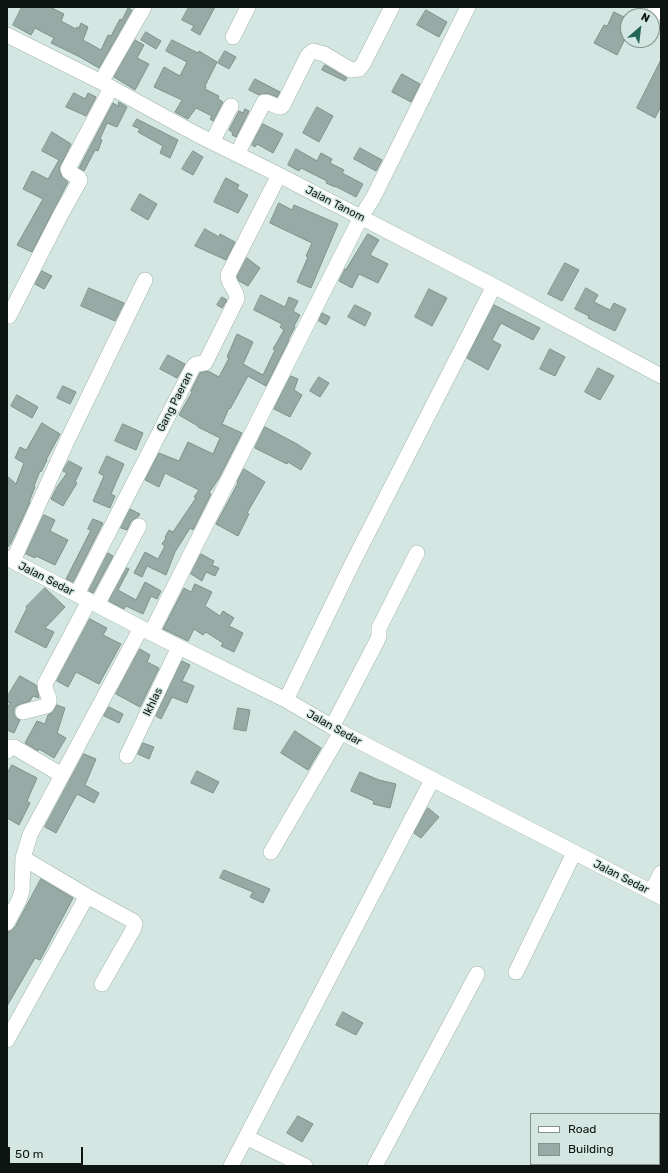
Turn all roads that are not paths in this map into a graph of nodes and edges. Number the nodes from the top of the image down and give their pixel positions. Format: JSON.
{"nodes":[{"id":1,"x":144,"y":7,"type":"edge"},
{"id":2,"x":248,"y":7,"type":"edge"},
{"id":3,"x":392,"y":7,"type":"edge"},
{"id":4,"x":468,"y":7,"type":"edge"},
{"id":5,"x":7,"y":35,"type":"edge"},
{"id":6,"x":233,"y":37,"type":"dead end"},
{"id":7,"x":106,"y":85,"type":"junction"},
{"id":8,"x":231,"y":106,"type":"dead end"},
{"id":9,"x":212,"y":142,"type":"junction"},
{"id":10,"x":237,"y":154,"type":"junction"},
{"id":11,"x":279,"y":175,"type":"junction"},
{"id":12,"x":361,"y":217,"type":"junction"},
{"id":13,"x":145,"y":280,"type":"dead end"},
{"id":14,"x":494,"y":286,"type":"junction"},
{"id":15,"x":9,"y":316,"type":"dead end"},
{"id":16,"x":661,"y":376,"type":"edge"},
{"id":17,"x":139,"y":526,"type":"dead end"},
{"id":18,"x":417,"y":553,"type":"dead end"},
{"id":19,"x":10,"y":560,"type":"edge"},
{"id":20,"x":88,"y":600,"type":"junction"},
{"id":21,"x":146,"y":630,"type":"junction"},
{"id":22,"x":179,"y":647,"type":"junction"},
{"id":23,"x":286,"y":700,"type":"junction"},
{"id":24,"x":24,"y":712,"type":"dead end"},
{"id":25,"x":336,"y":730,"type":"junction"},
{"id":26,"x":7,"y":751,"type":"edge"},
{"id":27,"x":126,"y":756,"type":"dead end"},
{"id":28,"x":62,"y":775,"type":"junction"},
{"id":29,"x":432,"y":780,"type":"junction"},
{"id":30,"x":271,"y":852,"type":"dead end"},
{"id":31,"x":574,"y":853,"type":"junction"},
{"id":32,"x":23,"y":858,"type":"junction"},
{"id":33,"x":661,"y":873,"type":"edge"},
{"id":34,"x":656,"y":895,"type":"edge"},
{"id":35,"x":87,"y":896,"type":"junction"},
{"id":36,"x":7,"y":924,"type":"edge"},
{"id":37,"x":516,"y":972,"type":"dead end"},
{"id":38,"x":477,"y":974,"type":"dead end"},
{"id":39,"x":102,"y":984,"type":"dead end"},
{"id":40,"x":7,"y":1040,"type":"edge"},
{"id":41,"x":246,"y":1137,"type":"junction"},
{"id":42,"x":231,"y":1166,"type":"edge"},
{"id":43,"x":306,"y":1166,"type":"edge"},
{"id":44,"x":375,"y":1166,"type":"edge"}],
"edges":[{"from":1,"to":7,"type":"street"},
{"from":2,"to":6,"type":"street"},
{"from":3,"to":10,"type":"street"},
{"from":4,"to":12,"type":"street"},
{"from":5,"to":7,"type":"street","name":"Jalan Tanom"},
{"from":7,"to":9,"type":"street","name":"Jalan Tanom"},
{"from":7,"to":15,"type":"street"},
{"from":8,"to":9,"type":"street"},
{"from":9,"to":10,"type":"street","name":"Jalan Tanom"},
{"from":10,"to":11,"type":"street","name":"Jalan Tanom"},
{"from":11,"to":12,"type":"street","name":"Jalan Tanom"},
{"from":11,"to":20,"type":"street","name":"Gang Paeran"},
{"from":12,"to":14,"type":"street","name":"Jalan Tanom"},
{"from":12,"to":21,"type":"street"},
{"from":13,"to":19,"type":"street"},
{"from":14,"to":16,"type":"street","name":"Jalan Tanom"},
{"from":14,"to":23,"type":"street"},
{"from":17,"to":20,"type":"street"},
{"from":18,"to":25,"type":"street"},
{"from":19,"to":20,"type":"street","name":"Jalan Sedar"},
{"from":20,"to":21,"type":"street","name":"Jalan Sedar"},
{"from":20,"to":24,"type":"street"},
{"from":21,"to":22,"type":"street","name":"Jalan Sedar"},
{"from":21,"to":28,"type":"street"},
{"from":22,"to":23,"type":"street","name":"Jalan Sedar"},
{"from":22,"to":27,"type":"street","name":"Ikhlas"},
{"from":23,"to":25,"type":"street","name":"Jalan Sedar"},
{"from":25,"to":29,"type":"street","name":"Jalan Sedar"},
{"from":25,"to":30,"type":"street"},
{"from":26,"to":28,"type":"street"},
{"from":28,"to":32,"type":"street"},
{"from":29,"to":31,"type":"street","name":"Jalan Sedar"},
{"from":29,"to":41,"type":"street"},
{"from":31,"to":34,"type":"street","name":"Jalan Sedar"},
{"from":31,"to":37,"type":"street"},
{"from":32,"to":35,"type":"street"},
{"from":32,"to":36,"type":"street"},
{"from":33,"to":34,"type":"street"},
{"from":35,"to":39,"type":"street"},
{"from":35,"to":40,"type":"street"},
{"from":38,"to":44,"type":"street"},
{"from":41,"to":42,"type":"street"},
{"from":41,"to":43,"type":"street"}]}
